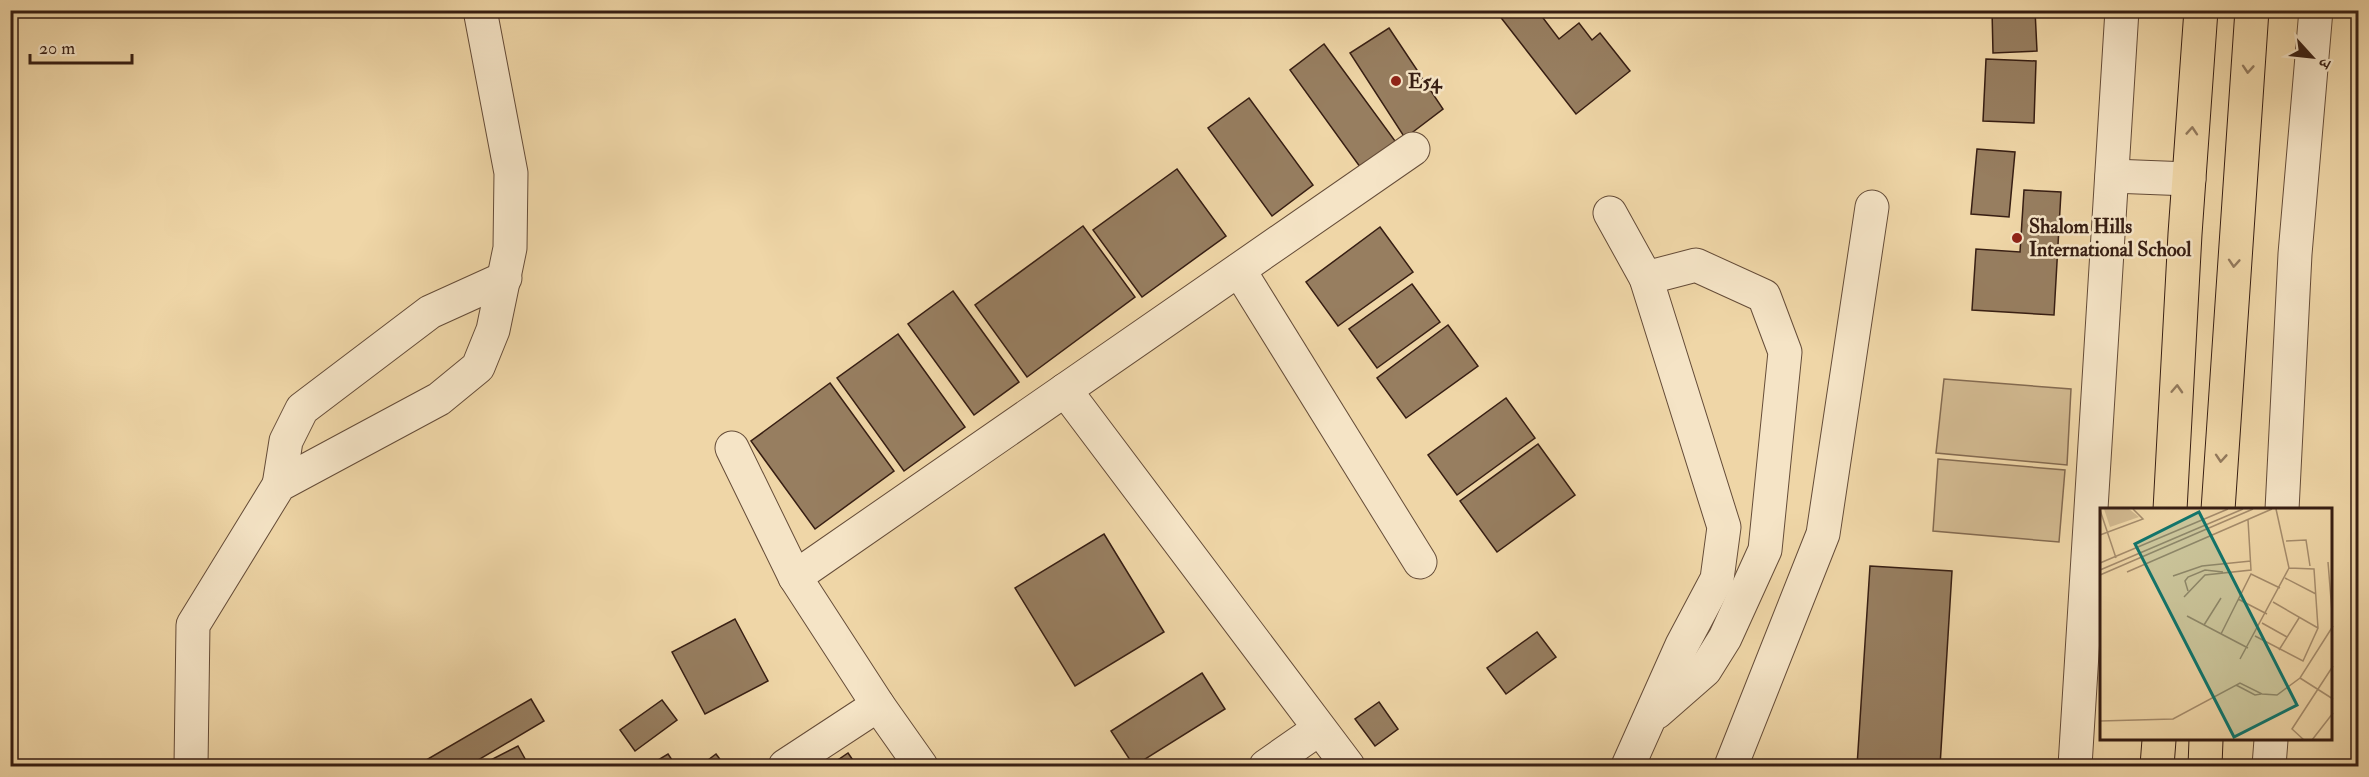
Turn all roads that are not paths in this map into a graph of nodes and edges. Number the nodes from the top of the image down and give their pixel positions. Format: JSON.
{"nodes":[{"id":1,"x":480,"y":10,"type":"edge"},
{"id":2,"x":2122,"y":10,"type":"edge"},
{"id":3,"x":2201,"y":10,"type":"edge"},
{"id":4,"x":2252,"y":10,"type":"edge"},
{"id":5,"x":2316,"y":10,"type":"edge"},
{"id":6,"x":1413,"y":149,"type":"dead end"},
{"id":7,"x":2112,"y":176,"type":"junction"},
{"id":8,"x":2189,"y":179,"type":"junction"},
{"id":9,"x":1872,"y":207,"type":"dead end"},
{"id":10,"x":1610,"y":213,"type":"dead end"},
{"id":11,"x":1239,"y":270,"type":"junction"},
{"id":12,"x":505,"y":278,"type":"junction"},
{"id":13,"x":1646,"y":278,"type":"junction"},
{"id":14,"x":1065,"y":390,"type":"junction"},
{"id":15,"x":732,"y":448,"type":"dead end"},
{"id":16,"x":279,"y":485,"type":"junction"},
{"id":17,"x":2170,"y":508,"type":"edge"},
{"id":18,"x":2218,"y":508,"type":"edge"},
{"id":19,"x":2282,"y":508,"type":"edge"},
{"id":20,"x":1420,"y":562,"type":"dead end"},
{"id":21,"x":795,"y":577,"type":"junction"},
{"id":22,"x":878,"y":705,"type":"junction"},
{"id":23,"x":1650,"y":718,"type":"junction"},
{"id":24,"x":1319,"y":729,"type":"junction"},
{"id":25,"x":2159,"y":741,"type":"edge"},
{"id":26,"x":2206,"y":741,"type":"edge"},
{"id":27,"x":2271,"y":741,"type":"edge"},
{"id":28,"x":191,"y":766,"type":"edge"},
{"id":29,"x":784,"y":766,"type":"edge"},
{"id":30,"x":921,"y":766,"type":"edge"},
{"id":31,"x":1266,"y":766,"type":"edge"},
{"id":32,"x":1348,"y":766,"type":"edge"},
{"id":33,"x":1628,"y":766,"type":"edge"},
{"id":34,"x":1731,"y":766,"type":"edge"},
{"id":35,"x":2075,"y":766,"type":"edge"},
{"id":36,"x":2157,"y":766,"type":"edge"},
{"id":37,"x":2205,"y":766,"type":"edge"},
{"id":38,"x":2269,"y":766,"type":"edge"}],
"edges":[{"from":1,"to":12,"type":"street"},
{"from":2,"to":7,"type":"street"},
{"from":8,"to":3,"type":"main road","one_way":true},
{"from":4,"to":18,"type":"main road","one_way":true},
{"from":5,"to":19,"type":"street"},
{"from":6,"to":11,"type":"street"},
{"from":7,"to":8,"type":"street"},
{"from":7,"to":35,"type":"street"},
{"from":17,"to":8,"type":"main road","one_way":true},
{"from":9,"to":34,"type":"street"},
{"from":10,"to":13,"type":"street"},
{"from":11,"to":14,"type":"street"},
{"from":11,"to":20,"type":"street"},
{"from":12,"to":16,"type":"street"},
{"from":12,"to":16,"type":"street"},
{"from":13,"to":23,"type":"street"},
{"from":13,"to":23,"type":"street"},
{"from":14,"to":21,"type":"street"},
{"from":14,"to":24,"type":"street"},
{"from":15,"to":21,"type":"street"},
{"from":16,"to":28,"type":"street"},
{"from":21,"to":22,"type":"street"},
{"from":22,"to":29,"type":"street"},
{"from":22,"to":30,"type":"street"},
{"from":23,"to":33,"type":"street"},
{"from":24,"to":31,"type":"street"},
{"from":24,"to":32,"type":"street"},
{"from":25,"to":36,"type":"main road"},
{"from":26,"to":37,"type":"main road"},
{"from":27,"to":38,"type":"street"}]}
